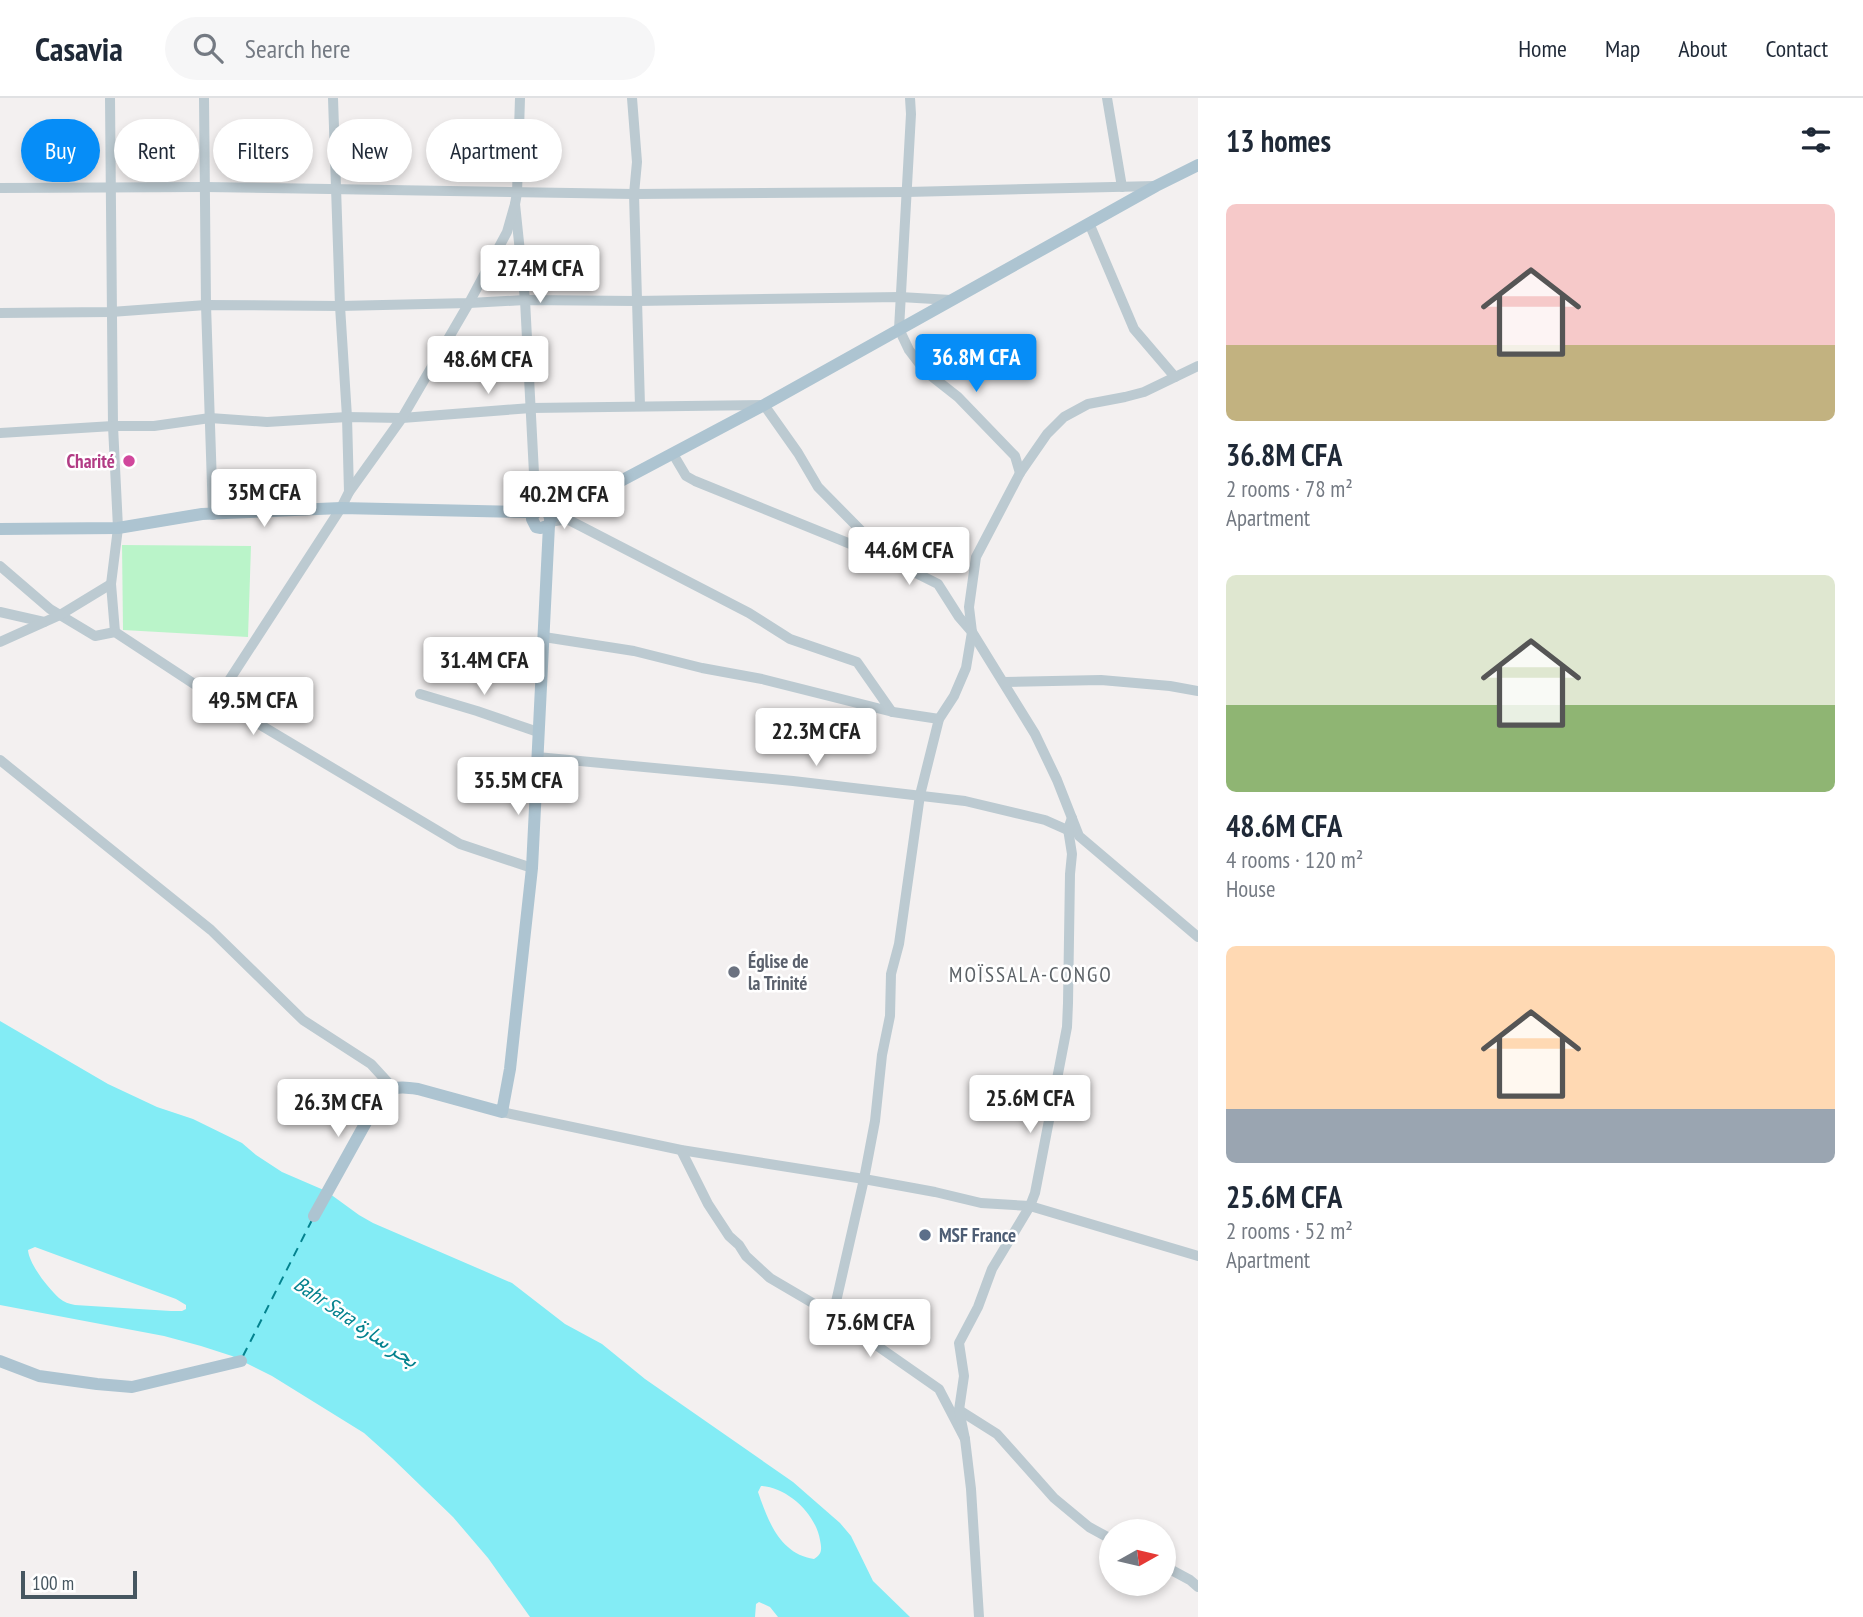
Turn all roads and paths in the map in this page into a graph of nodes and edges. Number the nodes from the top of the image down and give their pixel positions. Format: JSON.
{"nodes":[{"id":1,"x":110,"y":98,"type":"edge"},
{"id":2,"x":204,"y":98,"type":"edge"},
{"id":3,"x":333,"y":98,"type":"edge"},
{"id":4,"x":520,"y":98,"type":"edge"},
{"id":5,"x":632,"y":98,"type":"edge"},
{"id":6,"x":910,"y":98,"type":"edge"},
{"id":7,"x":1107,"y":98,"type":"edge"},
{"id":8,"x":1198,"y":166,"type":"edge"},
{"id":9,"x":1156,"y":186,"type":"junction"},
{"id":10,"x":205,"y":187,"type":"junction"},
{"id":11,"x":1122,"y":187,"type":"junction"},
{"id":12,"x":0,"y":188,"type":"edge"},
{"id":13,"x":111,"y":188,"type":"junction"},
{"id":14,"x":336,"y":190,"type":"junction"},
{"id":15,"x":907,"y":192,"type":"junction"},
{"id":16,"x":634,"y":194,"type":"junction"},
{"id":17,"x":516,"y":199,"type":"junction"},
{"id":18,"x":1090,"y":223,"type":"junction"},
{"id":19,"x":900,"y":297,"type":"junction"},
{"id":20,"x":525,"y":300,"type":"junction"},
{"id":21,"x":952,"y":300,"type":"junction"},
{"id":22,"x":636,"y":301,"type":"junction"},
{"id":23,"x":469,"y":303,"type":"junction"},
{"id":24,"x":206,"y":305,"type":"junction"},
{"id":25,"x":340,"y":306,"type":"junction"},
{"id":26,"x":111,"y":312,"type":"junction"},
{"id":27,"x":0,"y":313,"type":"edge"},
{"id":28,"x":899,"y":329,"type":"junction"},
{"id":29,"x":1198,"y":366,"type":"edge"},
{"id":30,"x":1175,"y":377,"type":"junction"},
{"id":31,"x":764,"y":405,"type":"junction"},
{"id":32,"x":640,"y":406,"type":"junction"},
{"id":33,"x":531,"y":408,"type":"junction"},
{"id":34,"x":347,"y":417,"type":"junction"},
{"id":35,"x":210,"y":418,"type":"junction"},
{"id":36,"x":402,"y":418,"type":"junction"},
{"id":37,"x":113,"y":426,"type":"junction"},
{"id":38,"x":0,"y":433,"type":"edge"},
{"id":39,"x":673,"y":454,"type":"junction"},
{"id":40,"x":1020,"y":473,"type":"junction"},
{"id":41,"x":349,"y":492,"type":"junction"},
{"id":42,"x":341,"y":508,"type":"junction"},
{"id":43,"x":535,"y":513,"type":"junction"},
{"id":44,"x":213,"y":515,"type":"junction"},
{"id":45,"x":550,"y":522,"type":"junction"},
{"id":46,"x":118,"y":528,"type":"junction"},
{"id":47,"x":0,"y":529,"type":"edge"},
{"id":48,"x":890,"y":560,"type":"junction"},
{"id":49,"x":0,"y":566,"type":"edge"},
{"id":50,"x":111,"y":584,"type":"junction"},
{"id":51,"x":0,"y":611,"type":"edge"},
{"id":52,"x":60,"y":615,"type":"junction"},
{"id":53,"x":44,"y":622,"type":"junction"},
{"id":54,"x":115,"y":632,"type":"junction"},
{"id":55,"x":972,"y":632,"type":"junction"},
{"id":56,"x":544,"y":637,"type":"junction"},
{"id":57,"x":0,"y":642,"type":"edge"},
{"id":58,"x":1004,"y":682,"type":"junction"},
{"id":59,"x":1198,"y":691,"type":"edge"},
{"id":60,"x":419,"y":694,"type":"dead end"},
{"id":61,"x":218,"y":699,"type":"junction"},
{"id":62,"x":892,"y":712,"type":"junction"},
{"id":63,"x":939,"y":719,"type":"junction"},
{"id":64,"x":538,"y":733,"type":"junction"},
{"id":65,"x":537,"y":757,"type":"junction"},
{"id":66,"x":0,"y":760,"type":"edge"},
{"id":67,"x":920,"y":795,"type":"junction"},
{"id":68,"x":1072,"y":818,"type":"junction"},
{"id":69,"x":1068,"y":829,"type":"junction"},
{"id":70,"x":1079,"y":835,"type":"junction"},
{"id":71,"x":532,"y":868,"type":"junction"},
{"id":72,"x":1198,"y":937,"type":"edge"},
{"id":73,"x":393,"y":1088,"type":"junction"},
{"id":74,"x":502,"y":1112,"type":"junction"},
{"id":75,"x":681,"y":1150,"type":"junction"},
{"id":76,"x":864,"y":1179,"type":"junction"},
{"id":77,"x":1030,"y":1206,"type":"junction"},
{"id":78,"x":314,"y":1216,"type":"dead end"},
{"id":79,"x":1198,"y":1255,"type":"edge"},
{"id":80,"x":833,"y":1315,"type":"junction"},
{"id":81,"x":0,"y":1361,"type":"edge"},
{"id":82,"x":241,"y":1361,"type":"dead end"},
{"id":83,"x":939,"y":1389,"type":"junction"},
{"id":84,"x":959,"y":1410,"type":"junction"},
{"id":85,"x":965,"y":1439,"type":"junction"},
{"id":86,"x":1099,"y":1532,"type":"edge"},
{"id":87,"x":1176,"y":1572,"type":"edge"},
{"id":88,"x":1198,"y":1587,"type":"edge"},
{"id":89,"x":979,"y":1617,"type":"edge"}],
"edges":[{"from":1,"to":13,"type":"street"},
{"from":2,"to":10,"type":"street"},
{"from":3,"to":14,"type":"street"},
{"from":4,"to":17,"type":"street"},
{"from":5,"to":16,"type":"street"},
{"from":6,"to":15,"type":"street"},
{"from":7,"to":11,"type":"street"},
{"from":8,"to":9,"type":"main road"},
{"from":9,"to":11,"type":"street"},
{"from":9,"to":18,"type":"main road"},
{"from":10,"to":13,"type":"street"},
{"from":10,"to":14,"type":"street"},
{"from":10,"to":24,"type":"street"},
{"from":11,"to":15,"type":"street"},
{"from":12,"to":13,"type":"street"},
{"from":13,"to":26,"type":"street"},
{"from":14,"to":17,"type":"street"},
{"from":14,"to":25,"type":"street"},
{"from":15,"to":16,"type":"street"},
{"from":15,"to":19,"type":"street"},
{"from":16,"to":17,"type":"street"},
{"from":16,"to":22,"type":"street"},
{"from":17,"to":20,"type":"street"},
{"from":17,"to":23,"type":"street"},
{"from":18,"to":21,"type":"main road"},
{"from":18,"to":30,"type":"street"},
{"from":19,"to":21,"type":"street"},
{"from":19,"to":22,"type":"street"},
{"from":19,"to":28,"type":"street"},
{"from":20,"to":22,"type":"street"},
{"from":20,"to":23,"type":"street"},
{"from":20,"to":33,"type":"street"},
{"from":21,"to":28,"type":"main road"},
{"from":22,"to":32,"type":"street"},
{"from":23,"to":25,"type":"street"},
{"from":23,"to":36,"type":"street"},
{"from":24,"to":25,"type":"street"},
{"from":24,"to":26,"type":"street"},
{"from":24,"to":35,"type":"street"},
{"from":25,"to":34,"type":"street"},
{"from":26,"to":27,"type":"street"},
{"from":26,"to":37,"type":"street"},
{"from":28,"to":31,"type":"main road"},
{"from":28,"to":40,"type":"street"},
{"from":29,"to":30,"type":"street"},
{"from":30,"to":40,"type":"street"},
{"from":31,"to":32,"type":"street"},
{"from":31,"to":39,"type":"main road"},
{"from":31,"to":48,"type":"street"},
{"from":32,"to":33,"type":"street"},
{"from":33,"to":36,"type":"street"},
{"from":33,"to":43,"type":"street"},
{"from":34,"to":35,"type":"street"},
{"from":34,"to":36,"type":"street"},
{"from":34,"to":41,"type":"street"},
{"from":35,"to":37,"type":"street"},
{"from":35,"to":44,"type":"street"},
{"from":36,"to":41,"type":"street"},
{"from":37,"to":38,"type":"street"},
{"from":37,"to":46,"type":"street"},
{"from":39,"to":45,"type":"main road"},
{"from":39,"to":48,"type":"street"},
{"from":40,"to":55,"type":"street"},
{"from":41,"to":42,"type":"street"},
{"from":42,"to":43,"type":"main road"},
{"from":42,"to":44,"type":"main road"},
{"from":42,"to":61,"type":"street"},
{"from":43,"to":45,"type":"main road"},
{"from":44,"to":46,"type":"main road"},
{"from":45,"to":56,"type":"main road"},
{"from":45,"to":62,"type":"street"},
{"from":46,"to":47,"type":"main road"},
{"from":46,"to":50,"type":"street"},
{"from":48,"to":55,"type":"street"},
{"from":49,"to":52,"type":"street"},
{"from":50,"to":52,"type":"street"},
{"from":50,"to":54,"type":"street"},
{"from":51,"to":53,"type":"street"},
{"from":52,"to":53,"type":"street"},
{"from":52,"to":54,"type":"street"},
{"from":53,"to":57,"type":"street"},
{"from":54,"to":61,"type":"street"},
{"from":55,"to":58,"type":"street"},
{"from":55,"to":63,"type":"street"},
{"from":56,"to":62,"type":"street"},
{"from":56,"to":64,"type":"main road"},
{"from":58,"to":59,"type":"street"},
{"from":58,"to":68,"type":"street"},
{"from":60,"to":64,"type":"street"},
{"from":61,"to":71,"type":"street"},
{"from":62,"to":63,"type":"street"},
{"from":63,"to":67,"type":"street"},
{"from":64,"to":65,"type":"main road"},
{"from":65,"to":67,"type":"street"},
{"from":65,"to":71,"type":"main road"},
{"from":66,"to":73,"type":"street"},
{"from":67,"to":69,"type":"street"},
{"from":67,"to":76,"type":"street"},
{"from":68,"to":69,"type":"street"},
{"from":68,"to":70,"type":"street"},
{"from":69,"to":70,"type":"street"},
{"from":69,"to":77,"type":"street"},
{"from":70,"to":72,"type":"street"},
{"from":71,"to":74,"type":"main road"},
{"from":73,"to":74,"type":"main road"},
{"from":73,"to":78,"type":"main road"},
{"from":74,"to":75,"type":"street"},
{"from":75,"to":76,"type":"street"},
{"from":75,"to":80,"type":"street"},
{"from":76,"to":77,"type":"street"},
{"from":76,"to":80,"type":"street"},
{"from":77,"to":79,"type":"street"},
{"from":77,"to":84,"type":"street"},
{"from":80,"to":83,"type":"street"},
{"from":81,"to":82,"type":"main road"},
{"from":83,"to":84,"type":"street"},
{"from":83,"to":85,"type":"street"},
{"from":84,"to":85,"type":"street"},
{"from":84,"to":86,"type":"street"},
{"from":85,"to":89,"type":"street"},
{"from":87,"to":88,"type":"street"}]}
